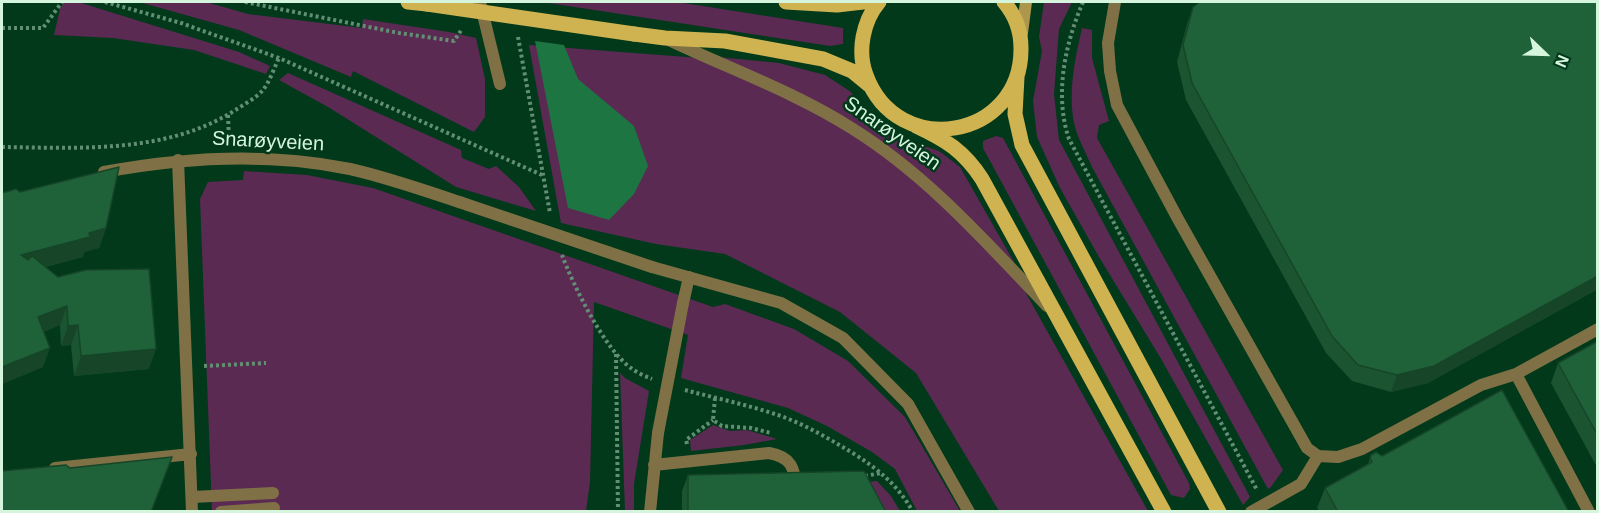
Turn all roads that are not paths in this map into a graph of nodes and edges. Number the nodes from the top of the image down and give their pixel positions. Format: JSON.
{"nodes":[{"id":1,"x":408,"y":2,"type":"edge"},
{"id":2,"x":480,"y":2,"type":"edge"},
{"id":3,"x":786,"y":2,"type":"edge"},
{"id":4,"x":863,"y":2,"type":"edge"},
{"id":5,"x":879,"y":2,"type":"edge"},
{"id":6,"x":1004,"y":2,"type":"edge"},
{"id":7,"x":1026,"y":2,"type":"edge"},
{"id":8,"x":1115,"y":2,"type":"edge"},
{"id":9,"x":665,"y":38,"type":"junction"},
{"id":10,"x":1021,"y":43,"type":"junction"},
{"id":11,"x":1017,"y":77,"type":"junction"},
{"id":12,"x":500,"y":84,"type":"dead end"},
{"id":13,"x":871,"y":87,"type":"junction"},
{"id":14,"x":916,"y":126,"type":"junction"},
{"id":15,"x":178,"y":160,"type":"junction"},
{"id":16,"x":90,"y":176,"type":"edge"},
{"id":17,"x":689,"y":277,"type":"junction"},
{"id":18,"x":1057,"y":317,"type":"junction"},
{"id":19,"x":1598,"y":329,"type":"edge"},
{"id":20,"x":1516,"y":374,"type":"junction"},
{"id":21,"x":191,"y":454,"type":"junction"},
{"id":22,"x":1318,"y":456,"type":"junction"},
{"id":23,"x":654,"y":465,"type":"junction"},
{"id":24,"x":37,"y":470,"type":"edge"},
{"id":25,"x":797,"y":489,"type":"edge"},
{"id":26,"x":273,"y":493,"type":"dead end"},
{"id":27,"x":192,"y":497,"type":"junction"},
{"id":28,"x":274,"y":508,"type":"dead end"},
{"id":29,"x":192,"y":512,"type":"edge"},
{"id":30,"x":221,"y":512,"type":"edge"},
{"id":31,"x":650,"y":512,"type":"edge"},
{"id":32,"x":969,"y":512,"type":"edge"},
{"id":33,"x":1164,"y":512,"type":"edge"},
{"id":34,"x":1219,"y":512,"type":"edge"},
{"id":35,"x":1251,"y":512,"type":"edge"},
{"id":36,"x":1589,"y":512,"type":"edge"}],
"edges":[{"from":1,"to":9,"type":"main road","name":"Snarøyveien","bridge":true},
{"from":2,"to":12,"type":"street"},
{"from":3,"to":4,"type":"main road"},
{"from":5,"to":13,"type":"main road"},
{"from":6,"to":10,"type":"main road"},
{"from":7,"to":10,"type":"street"},
{"from":8,"to":22,"type":"street"},
{"from":9,"to":13,"type":"main road","name":"Snarøyveien"},
{"from":9,"to":18,"type":"street","name":"Snarøyveien"},
{"from":10,"to":11,"type":"main road"},
{"from":11,"to":14,"type":"main road"},
{"from":11,"to":34,"type":"main road"},
{"from":13,"to":14,"type":"main road","name":"Snarøyveien"},
{"from":14,"to":18,"type":"main road","name":"Snarøyveien"},
{"from":15,"to":16,"type":"street","name":"Snarøyveien"},
{"from":15,"to":17,"type":"street","name":"Snarøyveien","bridge":true},
{"from":15,"to":21,"type":"street"},
{"from":17,"to":23,"type":"street","bridge":true},
{"from":17,"to":32,"type":"street","name":"Snarøyveien"},
{"from":18,"to":33,"type":"main road","name":"Snarøyveien"},
{"from":19,"to":20,"type":"street"},
{"from":20,"to":22,"type":"street"},
{"from":20,"to":36,"type":"street"},
{"from":21,"to":24,"type":"street"},
{"from":21,"to":27,"type":"street"},
{"from":22,"to":35,"type":"street"},
{"from":23,"to":25,"type":"street"},
{"from":23,"to":31,"type":"street"},
{"from":26,"to":27,"type":"street"},
{"from":27,"to":29,"type":"street"},
{"from":28,"to":30,"type":"street"}]}
